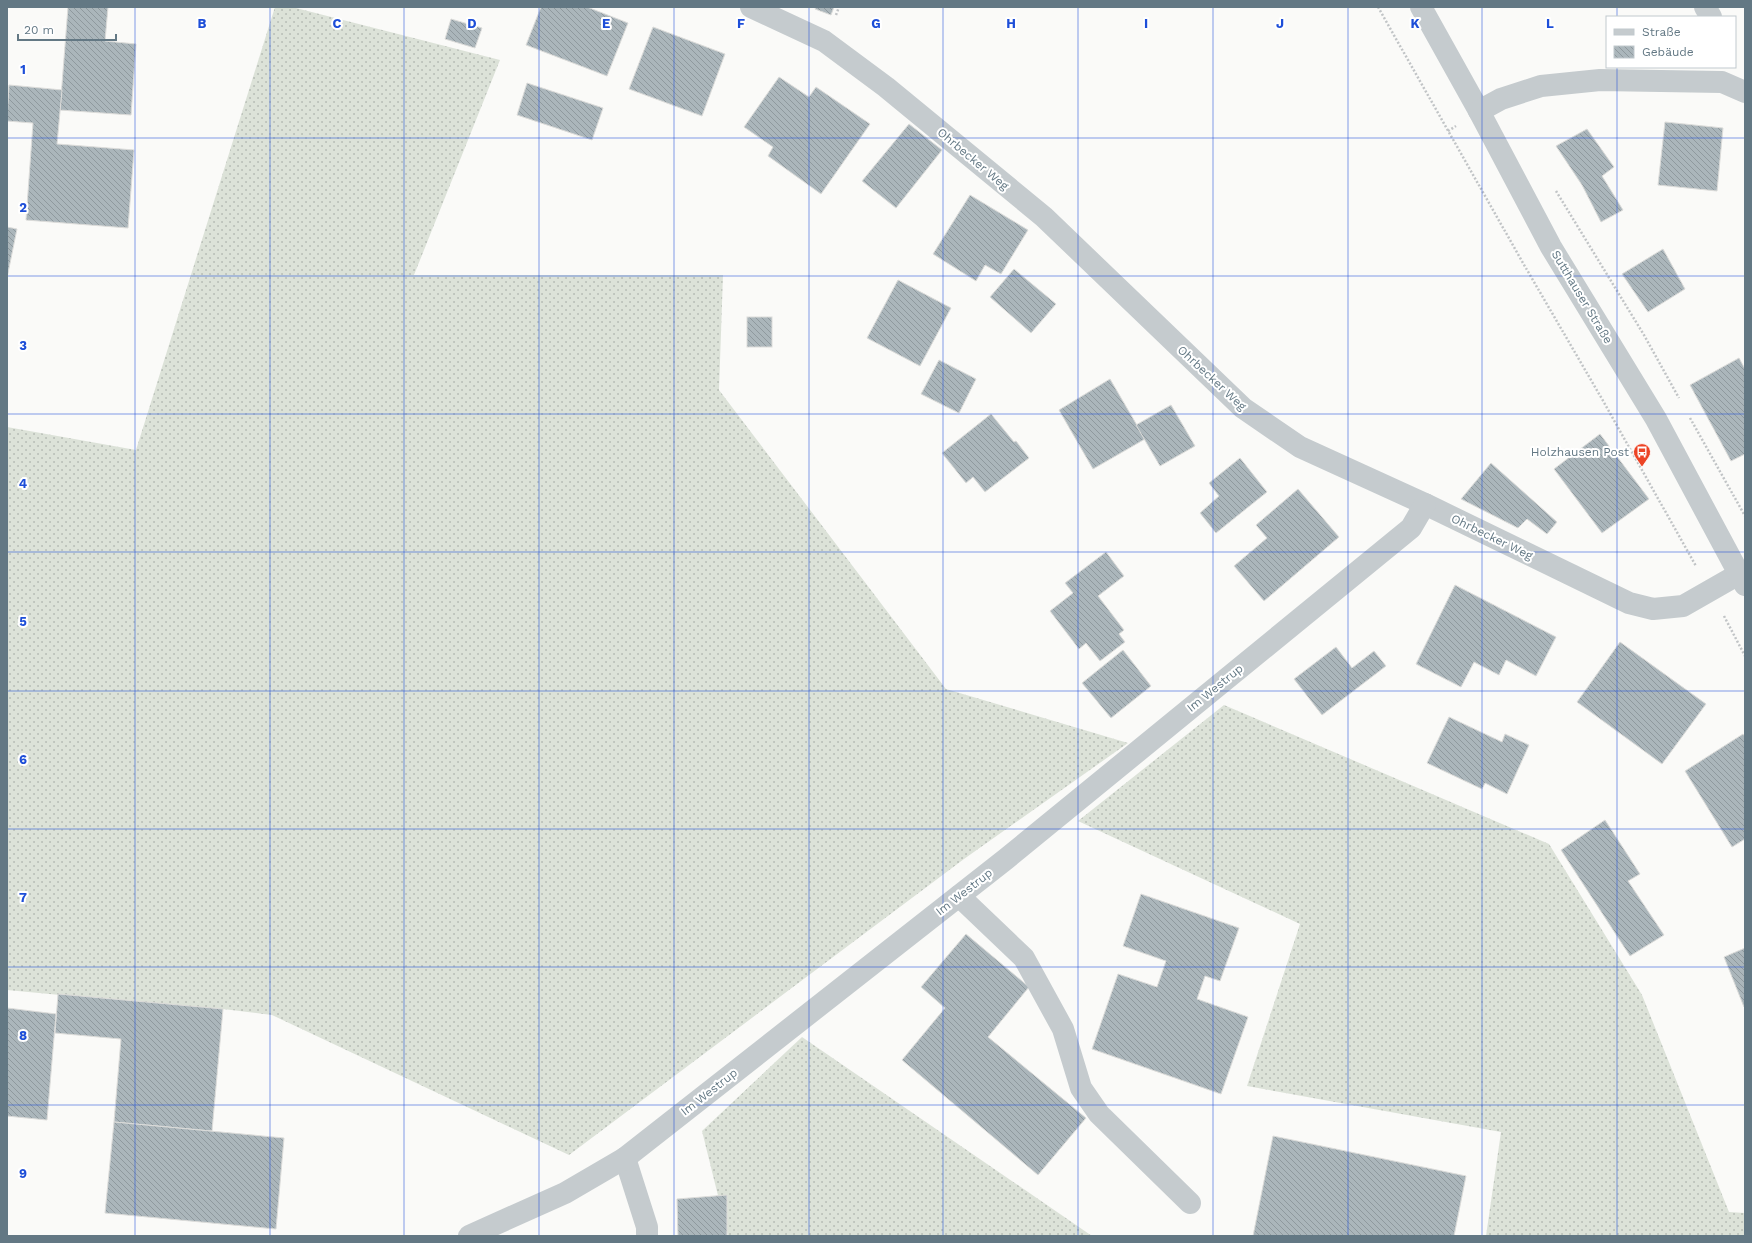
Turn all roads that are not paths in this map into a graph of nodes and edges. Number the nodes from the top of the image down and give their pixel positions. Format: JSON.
{"nodes":[{"id":1,"x":751,"y":7,"type":"edge"},
{"id":2,"x":1421,"y":7,"type":"edge"},
{"id":3,"x":1705,"y":7,"type":"edge"},
{"id":4,"x":1710,"y":16,"type":"edge"},
{"id":5,"x":1722,"y":74,"type":"edge"},
{"id":6,"x":1745,"y":92,"type":"edge"},
{"id":7,"x":1479,"y":112,"type":"junction"},
{"id":8,"x":1425,"y":504,"type":"junction"},
{"id":9,"x":1742,"y":580,"type":"edge"},
{"id":10,"x":959,"y":896,"type":"junction"},
{"id":11,"x":625,"y":1158,"type":"junction"},
{"id":12,"x":1190,"y":1203,"type":"dead end"},
{"id":13,"x":469,"y":1236,"type":"edge"},
{"id":14,"x":647,"y":1236,"type":"edge"}],
"edges":[{"from":1,"to":8,"type":"street","name":"Ohrbecker Weg"},
{"from":2,"to":7,"type":"street","name":"Sutthauser Straße"},
{"from":3,"to":4,"type":"street"},
{"from":5,"to":6,"type":"street"},
{"from":5,"to":7,"type":"street"},
{"from":7,"to":9,"type":"street","name":"Sutthauser Straße"},
{"from":8,"to":9,"type":"street","name":"Ohrbecker Weg"},
{"from":8,"to":10,"type":"street","name":"Im Westrup"},
{"from":10,"to":11,"type":"street","name":"Im Westrup"},
{"from":10,"to":12,"type":"street"},
{"from":11,"to":13,"type":"street","name":"Im Westrup"},
{"from":11,"to":14,"type":"street"}]}
